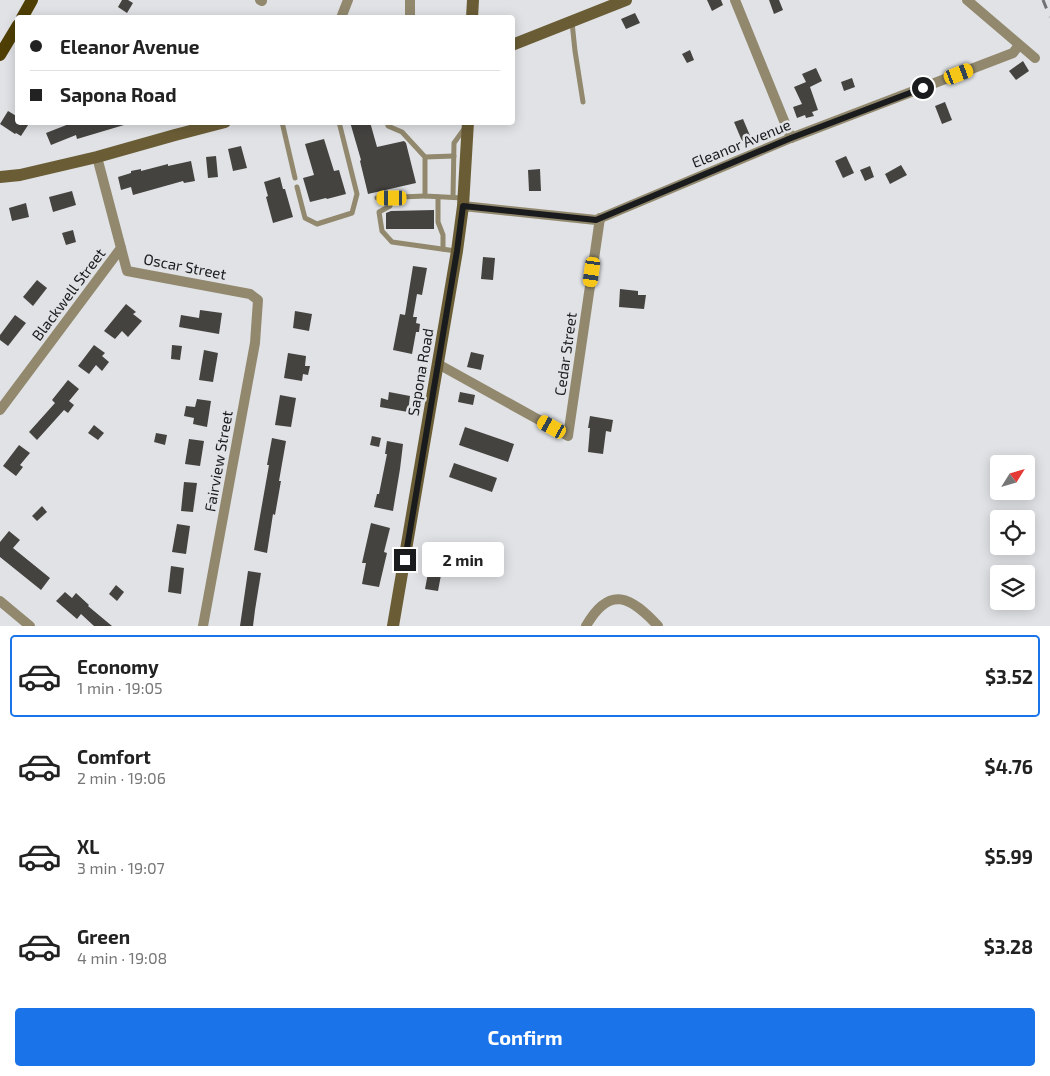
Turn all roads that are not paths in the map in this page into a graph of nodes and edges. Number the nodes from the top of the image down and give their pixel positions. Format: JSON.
{"nodes":[{"id":1,"x":32,"y":0,"type":"edge"},
{"id":2,"x":348,"y":0,"type":"edge"},
{"id":3,"x":410,"y":0,"type":"edge"},
{"id":4,"x":473,"y":0,"type":"edge"},
{"id":5,"x":626,"y":0,"type":"edge"},
{"id":6,"x":735,"y":0,"type":"edge"},
{"id":7,"x":967,"y":0,"type":"edge"},
{"id":8,"x":24,"y":15,"type":"edge"},
{"id":9,"x":342,"y":15,"type":"edge"},
{"id":10,"x":410,"y":15,"type":"edge"},
{"id":11,"x":472,"y":15,"type":"edge"},
{"id":12,"x":572,"y":22,"type":"junction"},
{"id":13,"x":15,"y":30,"type":"edge"},
{"id":14,"x":515,"y":45,"type":"edge"},
{"id":15,"x":1019,"y":45,"type":"junction"},
{"id":16,"x":0,"y":55,"type":"edge"},
{"id":17,"x":1035,"y":58,"type":"dead end"},
{"id":18,"x":583,"y":102,"type":"dead end"},
{"id":19,"x":214,"y":125,"type":"edge"},
{"id":20,"x":283,"y":125,"type":"edge"},
{"id":21,"x":340,"y":125,"type":"edge"},
{"id":22,"x":388,"y":125,"type":"edge"},
{"id":23,"x":468,"y":125,"type":"edge"},
{"id":24,"x":470,"y":125,"type":"edge"},
{"id":25,"x":791,"y":138,"type":"junction"},
{"id":26,"x":454,"y":156,"type":"junction"},
{"id":27,"x":97,"y":157,"type":"junction"},
{"id":28,"x":425,"y":157,"type":"junction"},
{"id":29,"x":0,"y":177,"type":"edge"},
{"id":30,"x":295,"y":178,"type":"dead end"},
{"id":31,"x":297,"y":187,"type":"dead end"},
{"id":32,"x":425,"y":196,"type":"junction"},
{"id":33,"x":438,"y":197,"type":"junction"},
{"id":34,"x":377,"y":198,"type":"dead end"},
{"id":35,"x":392,"y":198,"type":"junction"},
{"id":36,"x":460,"y":201,"type":"junction"},
{"id":37,"x":600,"y":218,"type":"junction"},
{"id":38,"x":121,"y":248,"type":"junction"},
{"id":39,"x":443,"y":249,"type":"junction"},
{"id":40,"x":457,"y":251,"type":"junction"},
{"id":41,"x":258,"y":300,"type":"joint"},
{"id":42,"x":438,"y":364,"type":"junction"},
{"id":43,"x":0,"y":410,"type":"edge"},
{"id":44,"x":0,"y":601,"type":"edge"},
{"id":45,"x":30,"y":626,"type":"edge"},
{"id":46,"x":203,"y":626,"type":"edge"},
{"id":47,"x":394,"y":626,"type":"edge"},
{"id":48,"x":586,"y":626,"type":"edge"},
{"id":49,"x":658,"y":626,"type":"edge"}],
"edges":[{"from":1,"to":8,"type":"main road"},
{"from":2,"to":9,"type":"street"},
{"from":3,"to":10,"type":"street"},
{"from":4,"to":11,"type":"street"},
{"from":5,"to":12,"type":"street"},
{"from":6,"to":25,"type":"street"},
{"from":7,"to":15,"type":"street"},
{"from":12,"to":14,"type":"street"},
{"from":12,"to":18,"type":"lane"},
{"from":13,"to":16,"type":"main road"},
{"from":15,"to":17,"type":"street"},
{"from":15,"to":25,"type":"street","name":"Eleanor Avenue"},
{"from":19,"to":27,"type":"street"},
{"from":20,"to":30,"type":"lane"},
{"from":21,"to":31,"type":"lane"},
{"from":22,"to":28,"type":"lane"},
{"from":23,"to":26,"type":"lane"},
{"from":24,"to":36,"type":"street","name":"Sapona Road"},
{"from":25,"to":37,"type":"street","name":"Eleanor Avenue"},
{"from":26,"to":28,"type":"lane"},
{"from":26,"to":36,"type":"lane"},
{"from":27,"to":29,"type":"street"},
{"from":27,"to":38,"type":"street","name":"Blackwell Street"},
{"from":28,"to":32,"type":"lane"},
{"from":32,"to":33,"type":"lane"},
{"from":32,"to":35,"type":"lane"},
{"from":33,"to":36,"type":"lane"},
{"from":33,"to":39,"type":"lane"},
{"from":34,"to":35,"type":"lane"},
{"from":35,"to":39,"type":"lane"},
{"from":36,"to":37,"type":"street","name":"Eleanor Avenue"},
{"from":36,"to":40,"type":"street","name":"Sapona Road"},
{"from":37,"to":42,"type":"street","name":"Cedar Street"},
{"from":38,"to":41,"type":"street","name":"Oscar Street"},
{"from":38,"to":43,"type":"street","name":"Blackwell Street"},
{"from":39,"to":40,"type":"lane"},
{"from":40,"to":42,"type":"street","name":"Sapona Road"},
{"from":41,"to":46,"type":"street","name":"Fairview Street"},
{"from":42,"to":47,"type":"street","name":"Sapona Road"},
{"from":44,"to":45,"type":"street"},
{"from":48,"to":49,"type":"street"}]}
